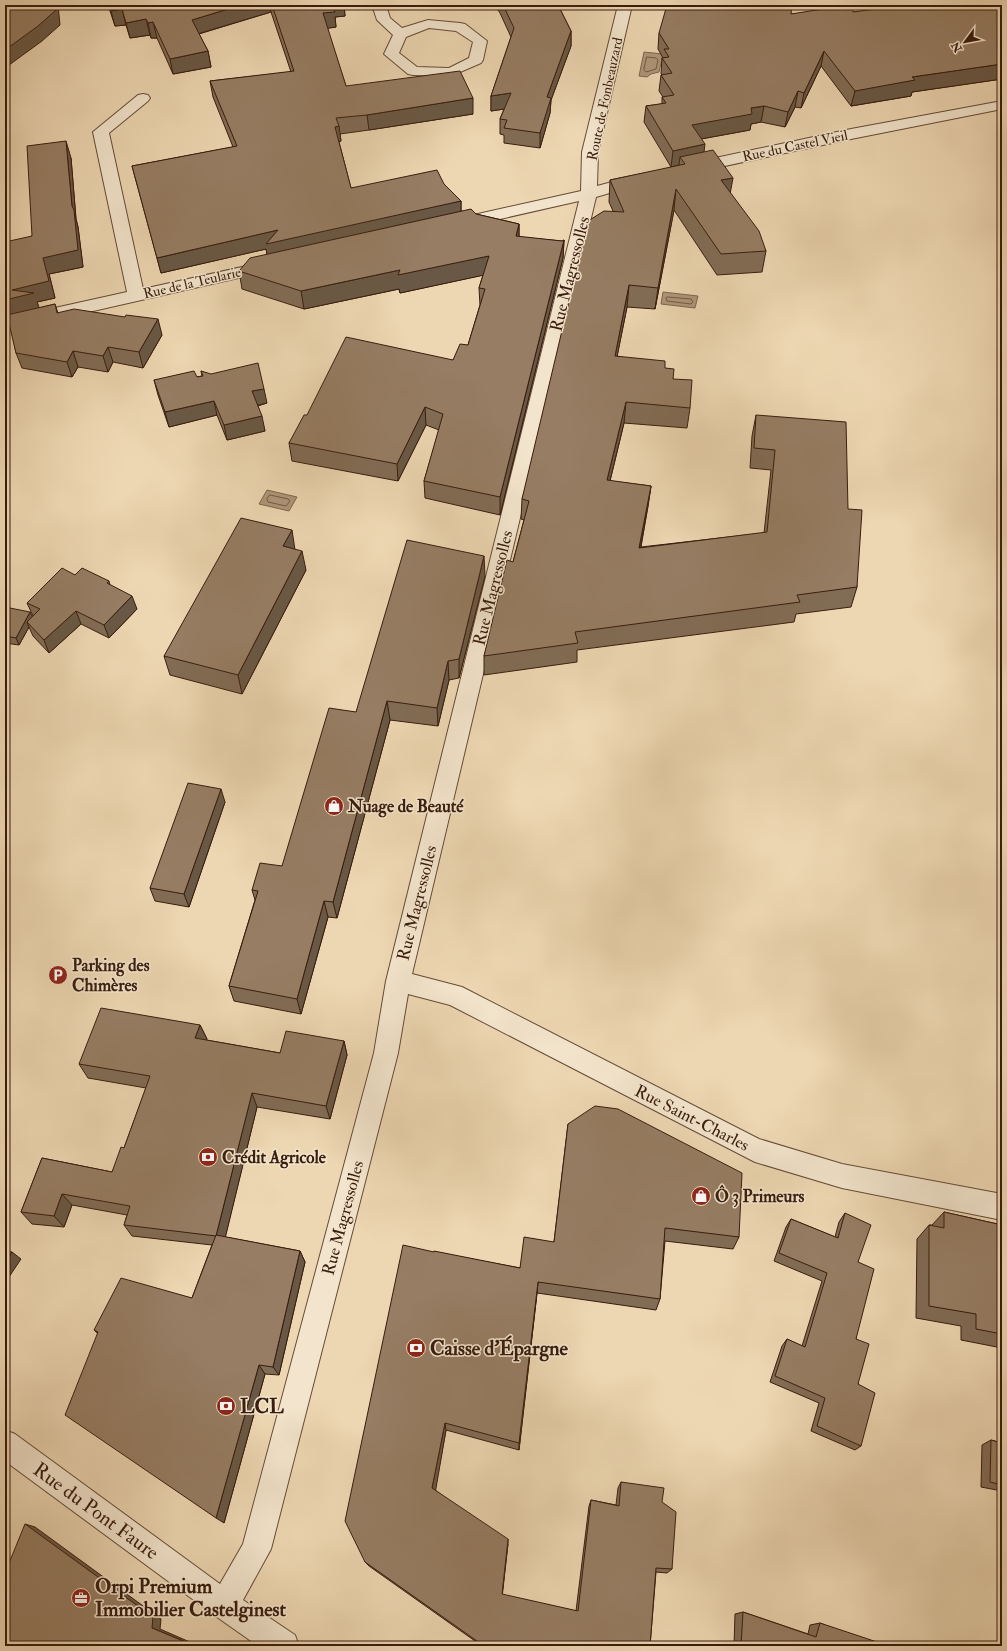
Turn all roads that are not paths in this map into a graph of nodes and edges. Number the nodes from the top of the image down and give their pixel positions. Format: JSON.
{"nodes":[{"id":1,"x":379,"y":5,"type":"edge"},
{"id":2,"x":625,"y":5,"type":"edge"},
{"id":3,"x":400,"y":34,"type":"junction"},
{"id":4,"x":143,"y":98,"type":"dead end"},
{"id":5,"x":1002,"y":105,"type":"edge"},
{"id":6,"x":675,"y":172,"type":"edge"},
{"id":7,"x":652,"y":177,"type":"edge"},
{"id":8,"x":589,"y":194,"type":"junction"},
{"id":9,"x":443,"y":227,"type":"edge"},
{"id":10,"x":282,"y":263,"type":"edge"},
{"id":11,"x":136,"y":295,"type":"junction"},
{"id":12,"x":5,"y":324,"type":"edge"},
{"id":13,"x":398,"y":981,"type":"junction"},
{"id":14,"x":1002,"y":1207,"type":"edge"},
{"id":15,"x":5,"y":1444,"type":"edge"},
{"id":16,"x":224,"y":1604,"type":"junction"},
{"id":17,"x":284,"y":1646,"type":"edge"}],
"edges":[{"from":1,"to":3,"type":"street"},
{"from":2,"to":8,"type":"street","name":"Route de Fonbeauzard"},
{"from":3,"to":3,"type":"street"},
{"from":4,"to":11,"type":"street"},
{"from":5,"to":6,"type":"street","name":"Rue du Castel Vieil"},
{"from":7,"to":8,"type":"street"},
{"from":8,"to":9,"type":"street"},
{"from":8,"to":13,"type":"street","name":"Rue Magressolles"},
{"from":10,"to":11,"type":"street","name":"Rue de la Teularie"},
{"from":11,"to":12,"type":"street","name":"Rue de la Teularie"},
{"from":13,"to":14,"type":"street","name":"Rue Saint-Charles"},
{"from":13,"to":16,"type":"street","name":"Rue Magressolles"},
{"from":15,"to":16,"type":"street","name":"Rue du Pont Faure"},
{"from":16,"to":17,"type":"street","name":"Rue du Pont Faure"}]}
